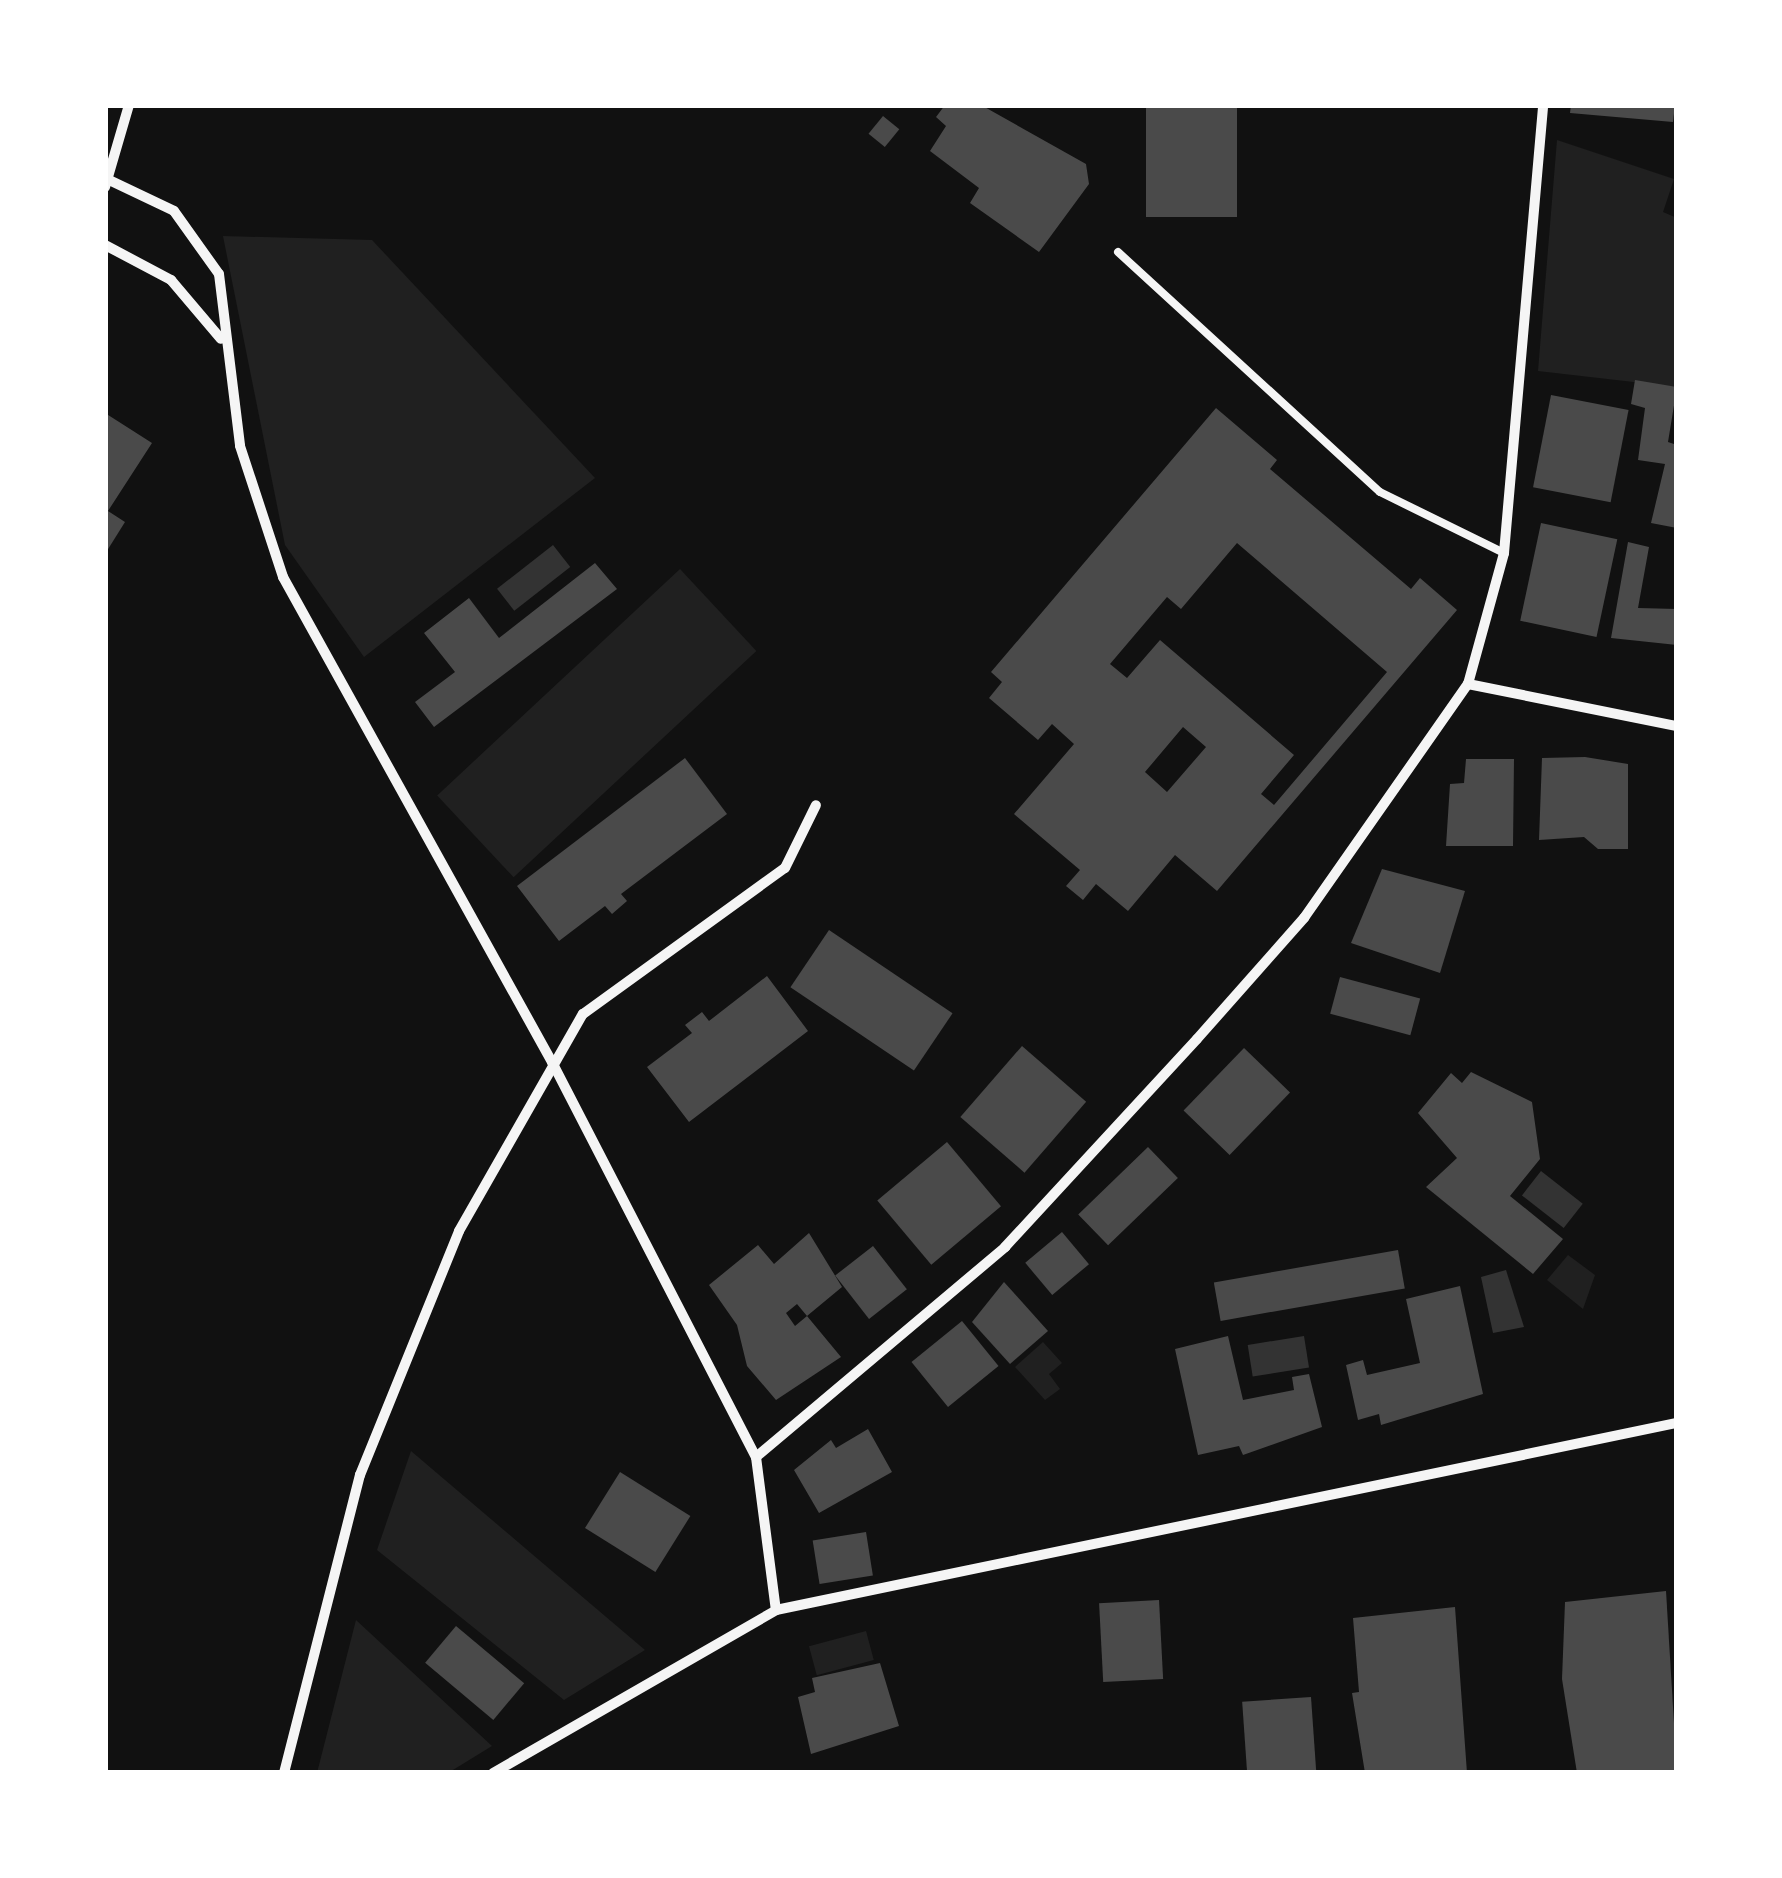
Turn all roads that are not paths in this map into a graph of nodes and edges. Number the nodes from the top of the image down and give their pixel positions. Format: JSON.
{"nodes":[{"id":1,"x":129,"y":105,"type":"edge"},
{"id":2,"x":1543,"y":105,"type":"edge"},
{"id":3,"x":106,"y":183,"type":"edge"},
{"id":4,"x":105,"y":245,"type":"edge"},
{"id":5,"x":1118,"y":252,"type":"dead end"},
{"id":6,"x":222,"y":340,"type":"junction"},
{"id":7,"x":1504,"y":553,"type":"junction"},
{"id":8,"x":1468,"y":684,"type":"junction"},
{"id":9,"x":1677,"y":726,"type":"edge"},
{"id":10,"x":816,"y":805,"type":"dead end"},
{"id":11,"x":552,"y":1062,"type":"junction"},
{"id":12,"x":1677,"y":1423,"type":"edge"},
{"id":13,"x":756,"y":1457,"type":"junction"},
{"id":14,"x":776,"y":1610,"type":"junction"},
{"id":15,"x":284,"y":1773,"type":"edge"},
{"id":16,"x":494,"y":1773,"type":"edge"}],
"edges":[{"from":1,"to":3,"type":"street"},
{"from":2,"to":7,"type":"street"},
{"from":3,"to":6,"type":"street"},
{"from":4,"to":6,"type":"street"},
{"from":5,"to":7,"type":"lane"},
{"from":6,"to":11,"type":"street"},
{"from":7,"to":8,"type":"street"},
{"from":8,"to":9,"type":"street"},
{"from":8,"to":13,"type":"street"},
{"from":10,"to":11,"type":"street"},
{"from":11,"to":13,"type":"street"},
{"from":11,"to":15,"type":"street"},
{"from":12,"to":14,"type":"street"},
{"from":13,"to":14,"type":"street"},
{"from":14,"to":16,"type":"street"}]}
